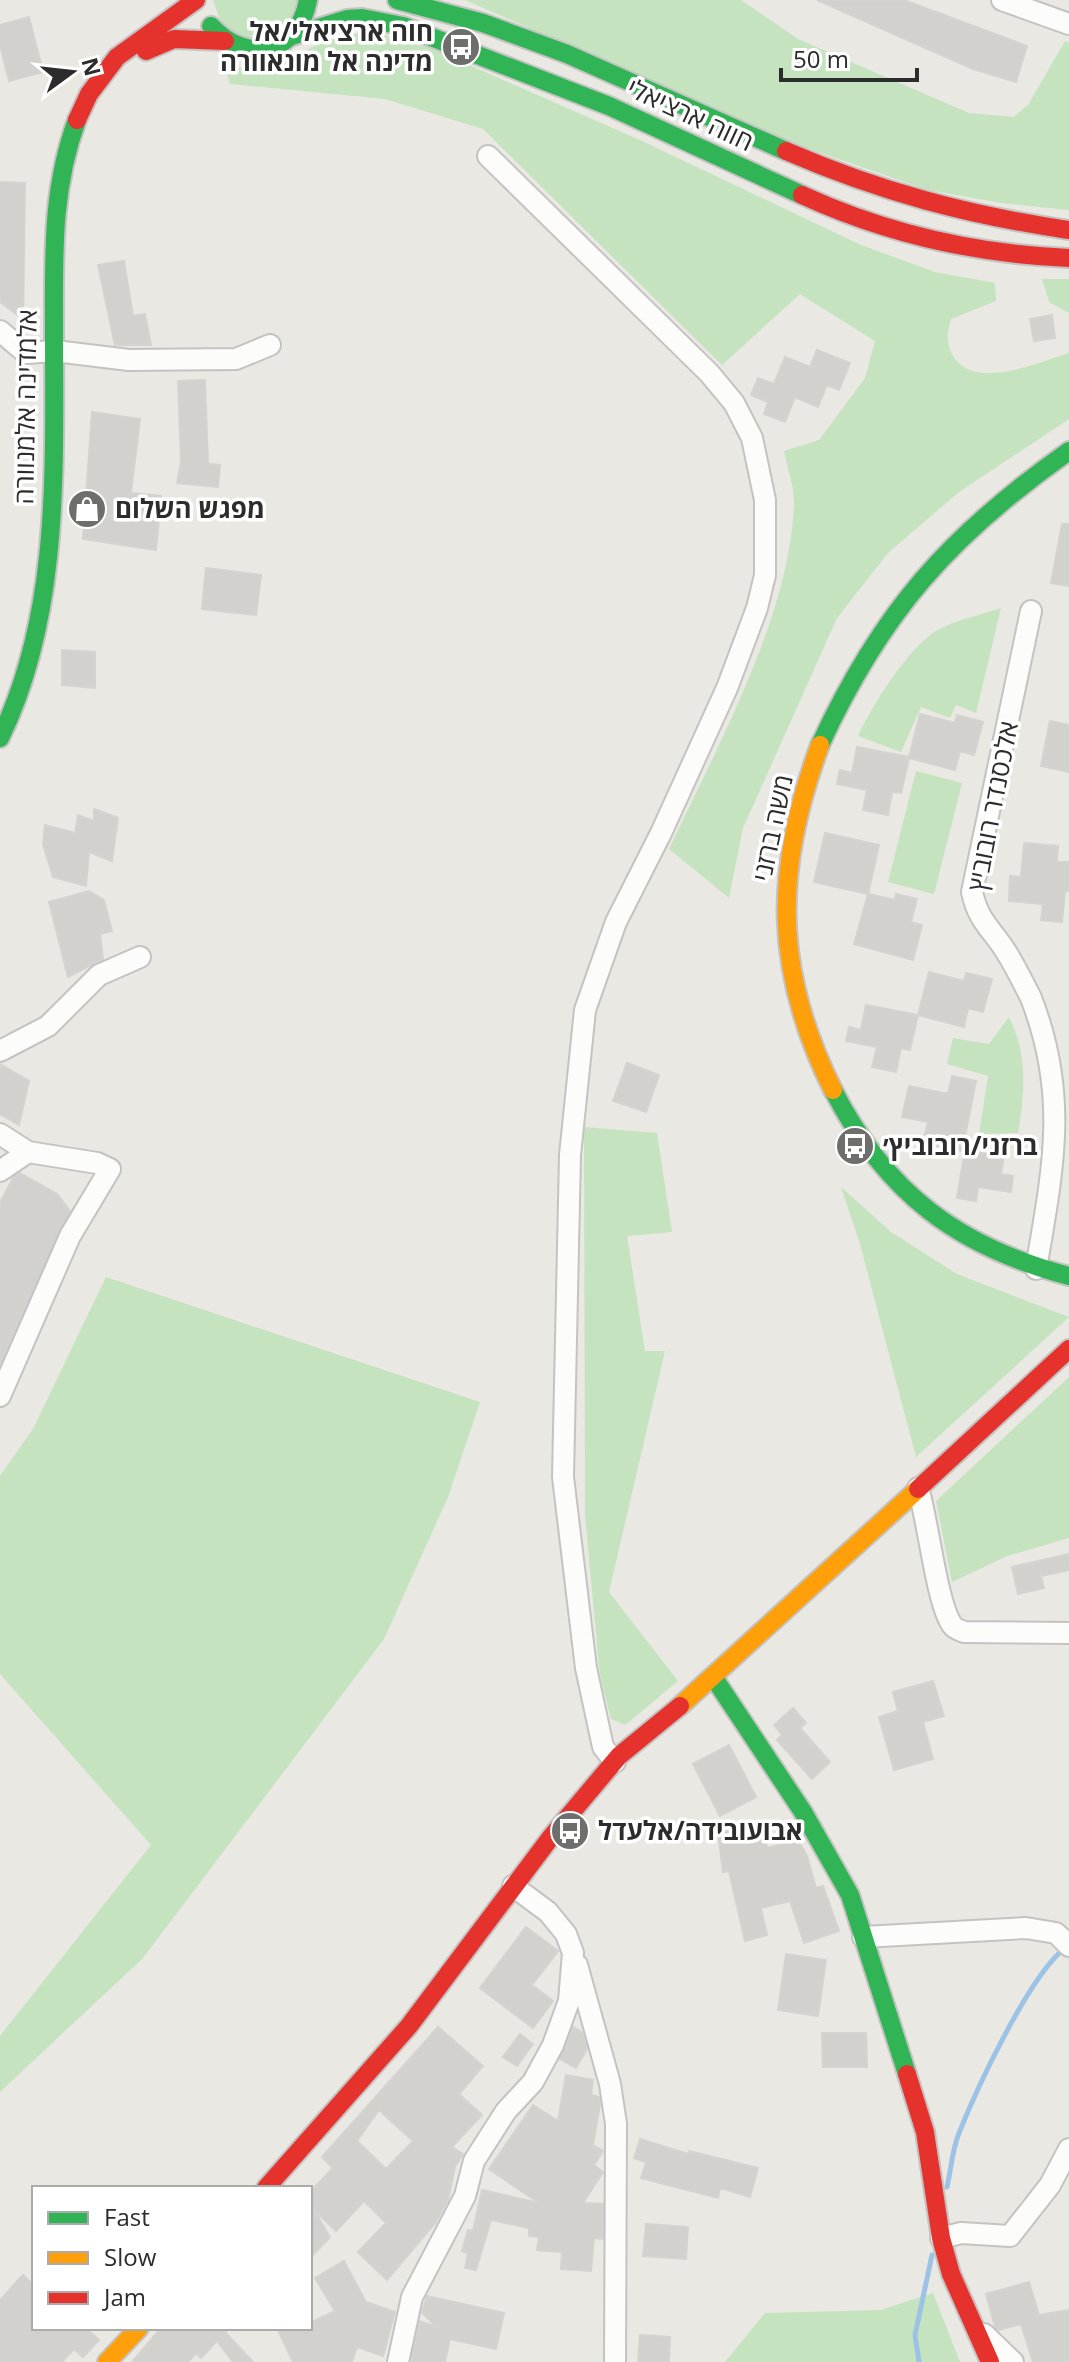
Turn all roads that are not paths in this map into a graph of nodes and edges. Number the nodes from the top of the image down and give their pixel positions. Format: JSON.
{"nodes":[{"id":1,"x":169,"y":0,"type":"edge"},
{"id":2,"x":196,"y":0,"type":"edge"},
{"id":3,"x":203,"y":0,"type":"edge"},
{"id":4,"x":308,"y":0,"type":"edge"},
{"id":5,"x":397,"y":0,"type":"edge"},
{"id":6,"x":428,"y":0,"type":"edge"},
{"id":7,"x":1002,"y":0,"type":"edge"},
{"id":8,"x":465,"y":17,"type":"junction"},
{"id":9,"x":1069,"y":24,"type":"edge"},
{"id":10,"x":292,"y":36,"type":"junction"},
{"id":11,"x":225,"y":41,"type":"junction"},
{"id":12,"x":111,"y":62,"type":"junction"},
{"id":13,"x":488,"y":156,"type":"dead end"},
{"id":14,"x":62,"y":167,"type":"junction"},
{"id":15,"x":1069,"y":230,"type":"edge"},
{"id":16,"x":1069,"y":258,"type":"edge"},
{"id":17,"x":0,"y":331,"type":"edge"},
{"id":18,"x":270,"y":345,"type":"dead end"},
{"id":19,"x":55,"y":351,"type":"junction"},
{"id":20,"x":1069,"y":451,"type":"edge"},
{"id":21,"x":1031,"y":611,"type":"dead end"},
{"id":22,"x":0,"y":738,"type":"edge"},
{"id":23,"x":140,"y":957,"type":"dead end"},
{"id":24,"x":0,"y":1051,"type":"edge"},
{"id":25,"x":0,"y":1134,"type":"edge"},
{"id":26,"x":28,"y":1152,"type":"junction"},
{"id":27,"x":0,"y":1171,"type":"edge"},
{"id":28,"x":1036,"y":1269,"type":"junction"},
{"id":29,"x":1069,"y":1276,"type":"edge"},
{"id":30,"x":1069,"y":1349,"type":"edge"},
{"id":31,"x":0,"y":1396,"type":"edge"},
{"id":32,"x":918,"y":1488,"type":"junction"},
{"id":33,"x":1069,"y":1633,"type":"edge"},
{"id":34,"x":714,"y":1678,"type":"junction"},
{"id":35,"x":615,"y":1762,"type":"junction"},
{"id":36,"x":513,"y":1886,"type":"junction"},
{"id":37,"x":863,"y":1937,"type":"junction"},
{"id":38,"x":1069,"y":1946,"type":"edge"},
{"id":39,"x":573,"y":1953,"type":"junction"},
{"id":40,"x":1069,"y":2149,"type":"edge"},
{"id":41,"x":268,"y":2186,"type":"edge"},
{"id":42,"x":941,"y":2238,"type":"junction"},
{"id":43,"x":972,"y":2323,"type":"junction"},
{"id":44,"x":137,"y":2330,"type":"edge"},
{"id":45,"x":107,"y":2362,"type":"edge"},
{"id":46,"x":398,"y":2362,"type":"edge"},
{"id":47,"x":615,"y":2362,"type":"edge"},
{"id":48,"x":990,"y":2362,"type":"edge"},
{"id":49,"x":1013,"y":2362,"type":"edge"}],
"edges":[{"from":1,"to":12,"type":"street"},
{"from":2,"to":12,"type":"street","name":"אלמדינה אלמנוורה"},
{"from":3,"to":11,"type":"street"},
{"from":4,"to":10,"type":"street"},
{"from":5,"to":8,"type":"street","name":"חווה ארציאלי"},
{"from":6,"to":8,"type":"street"},
{"from":7,"to":9,"type":"street"},
{"from":8,"to":15,"type":"street","name":"חווה ארציאלי"},
{"from":10,"to":11,"type":"street","name":"חווה ארציאלי"},
{"from":10,"to":16,"type":"street","name":"חווה ארציאלי"},
{"from":11,"to":14,"type":"street","name":"אלמדינה אלמנוורה"},
{"from":12,"to":14,"type":"street","name":"אלמדינה אלמנוורה"},
{"from":13,"to":35,"type":"street"},
{"from":14,"to":19,"type":"street","name":"אלמדינה אלמנוורה"},
{"from":17,"to":19,"type":"street"},
{"from":18,"to":19,"type":"street"},
{"from":19,"to":22,"type":"street","name":"אלמדינה אלמנוורה"},
{"from":20,"to":28,"type":"street","name":"משה ברזני"},
{"from":21,"to":28,"type":"street","name":"אלכסנדר רובוביץ"},
{"from":23,"to":24,"type":"street"},
{"from":25,"to":26,"type":"street"},
{"from":26,"to":27,"type":"street"},
{"from":26,"to":31,"type":"street"},
{"from":28,"to":29,"type":"street","name":"משה ברזני"},
{"from":30,"to":32,"type":"street"},
{"from":32,"to":33,"type":"street"},
{"from":32,"to":34,"type":"street"},
{"from":34,"to":35,"type":"street"},
{"from":34,"to":37,"type":"street"},
{"from":35,"to":36,"type":"street"},
{"from":36,"to":39,"type":"street"},
{"from":36,"to":41,"type":"street"},
{"from":37,"to":38,"type":"street"},
{"from":37,"to":42,"type":"street"},
{"from":39,"to":46,"type":"street"},
{"from":39,"to":47,"type":"street"},
{"from":40,"to":42,"type":"street"},
{"from":42,"to":43,"type":"street"},
{"from":43,"to":48,"type":"street"},
{"from":43,"to":49,"type":"street"},
{"from":44,"to":45,"type":"street"}]}
